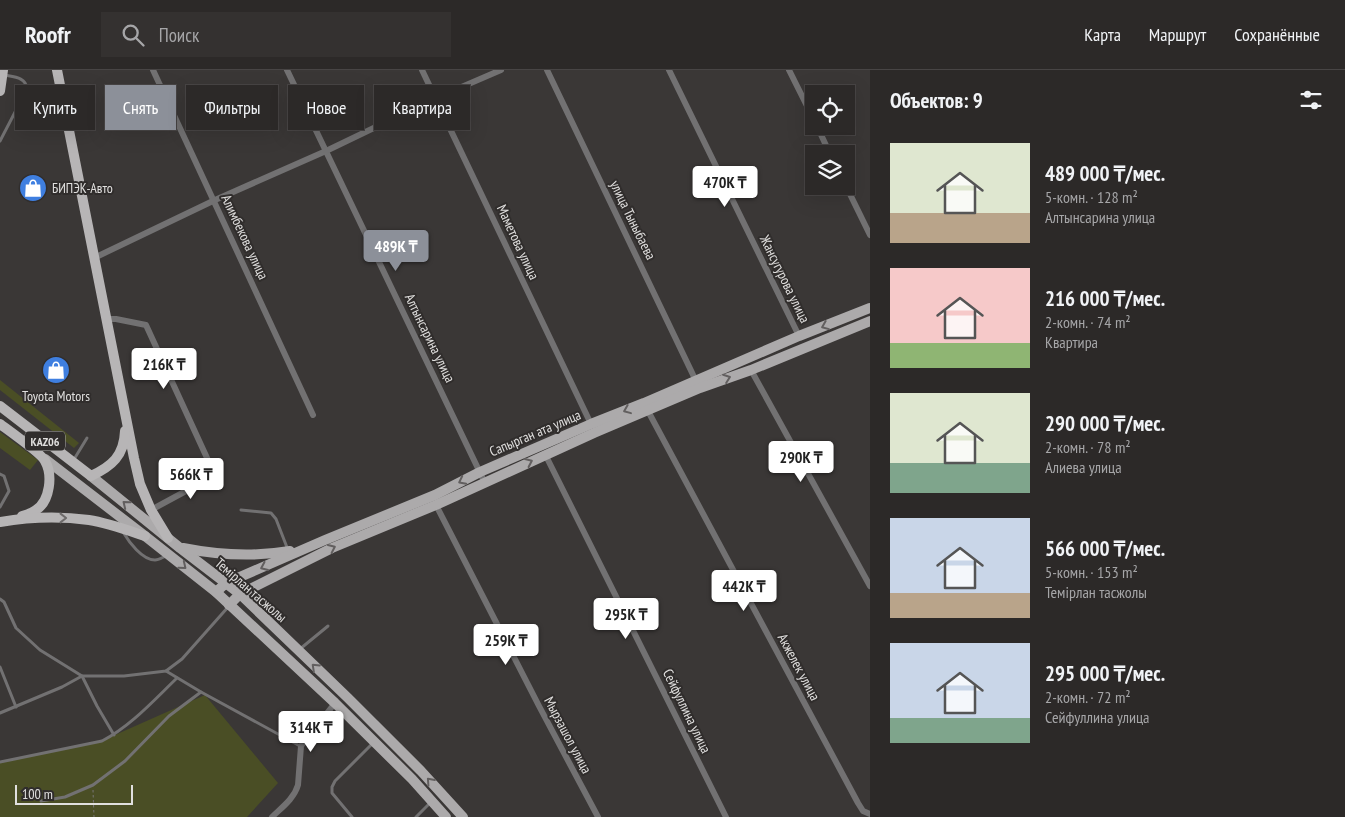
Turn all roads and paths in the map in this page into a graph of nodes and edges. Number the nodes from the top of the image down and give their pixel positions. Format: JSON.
{"nodes":[{"id":1,"x":153,"y":70,"type":"edge"},
{"id":2,"x":287,"y":70,"type":"edge"},
{"id":3,"x":422,"y":70,"type":"edge"},
{"id":4,"x":501,"y":70,"type":"edge"},
{"id":5,"x":547,"y":70,"type":"edge"},
{"id":6,"x":669,"y":70,"type":"edge"},
{"id":7,"x":789,"y":70,"type":"edge"},
{"id":8,"x":3,"y":72,"type":"edge"},
{"id":9,"x":56,"y":73,"type":"edge"},
{"id":10,"x":430,"y":85,"type":"edge"},
{"id":11,"x":466,"y":85,"type":"edge"},
{"id":12,"x":0,"y":90,"type":"edge"},
{"id":13,"x":805,"y":102,"type":"edge"},
{"id":14,"x":374,"y":128,"type":"edge"},
{"id":15,"x":451,"y":130,"type":"edge"},
{"id":16,"x":0,"y":141,"type":"edge"},
{"id":17,"x":326,"y":151,"type":"junction"},
{"id":18,"x":850,"y":195,"type":"edge"},
{"id":19,"x":215,"y":200,"type":"junction"},
{"id":20,"x":870,"y":235,"type":"edge"},
{"id":21,"x":94,"y":258,"type":"junction"},
{"id":22,"x":870,"y":308,"type":"edge"},
{"id":23,"x":106,"y":319,"type":"junction"},
{"id":24,"x":870,"y":321,"type":"edge"},
{"id":25,"x":799,"y":336,"type":"junction"},
{"id":26,"x":750,"y":370,"type":"junction"},
{"id":27,"x":696,"y":381,"type":"junction"},
{"id":28,"x":0,"y":406,"type":"edge"},
{"id":29,"x":648,"y":411,"type":"junction"},
{"id":30,"x":313,"y":415,"type":"dead end"},
{"id":31,"x":125,"y":418,"type":"junction"},
{"id":32,"x":0,"y":424,"type":"edge"},
{"id":33,"x":591,"y":424,"type":"junction"},
{"id":34,"x":87,"y":438,"type":"dead end"},
{"id":35,"x":545,"y":454,"type":"junction"},
{"id":36,"x":45,"y":459,"type":"junction"},
{"id":37,"x":72,"y":462,"type":"junction"},
{"id":38,"x":480,"y":472,"type":"junction"},
{"id":39,"x":0,"y":474,"type":"edge"},
{"id":40,"x":91,"y":476,"type":"junction"},
{"id":41,"x":485,"y":482,"type":"junction"},
{"id":42,"x":436,"y":505,"type":"junction"},
{"id":43,"x":0,"y":507,"type":"edge"},
{"id":44,"x":151,"y":510,"type":"junction"},
{"id":45,"x":241,"y":510,"type":"dead end"},
{"id":46,"x":14,"y":520,"type":"junction"},
{"id":47,"x":0,"y":522,"type":"edge"},
{"id":48,"x":122,"y":529,"type":"junction"},
{"id":49,"x":145,"y":536,"type":"junction"},
{"id":50,"x":168,"y":538,"type":"junction"},
{"id":51,"x":180,"y":548,"type":"junction"},
{"id":52,"x":306,"y":549,"type":"junction"},
{"id":53,"x":289,"y":552,"type":"junction"},
{"id":54,"x":169,"y":555,"type":"junction"},
{"id":55,"x":226,"y":583,"type":"junction"},
{"id":56,"x":870,"y":586,"type":"edge"},
{"id":57,"x":216,"y":592,"type":"junction"},
{"id":58,"x":240,"y":594,"type":"junction"},
{"id":59,"x":0,"y":599,"type":"edge"},
{"id":60,"x":229,"y":605,"type":"junction"},
{"id":61,"x":328,"y":626,"type":"dead end"},
{"id":62,"x":298,"y":651,"type":"junction"},
{"id":63,"x":0,"y":667,"type":"edge"},
{"id":64,"x":166,"y":671,"type":"junction"},
{"id":65,"x":82,"y":676,"type":"junction"},
{"id":66,"x":177,"y":678,"type":"junction"},
{"id":67,"x":201,"y":692,"type":"junction"},
{"id":68,"x":335,"y":703,"type":"junction"},
{"id":69,"x":16,"y":707,"type":"junction"},
{"id":70,"x":0,"y":713,"type":"edge"},
{"id":71,"x":114,"y":735,"type":"junction"},
{"id":72,"x":375,"y":741,"type":"junction"},
{"id":73,"x":301,"y":746,"type":"junction"},
{"id":74,"x":0,"y":762,"type":"edge"},
{"id":75,"x":93,"y":785,"type":"junction"},
{"id":76,"x":40,"y":801,"type":"dead end"},
{"id":77,"x":432,"y":801,"type":"junction"},
{"id":78,"x":870,"y":814,"type":"edge"},
{"id":79,"x":94,"y":817,"type":"edge"},
{"id":80,"x":272,"y":817,"type":"edge"},
{"id":81,"x":352,"y":817,"type":"edge"},
{"id":82,"x":416,"y":817,"type":"edge"},
{"id":83,"x":446,"y":817,"type":"edge"},
{"id":84,"x":463,"y":817,"type":"edge"},
{"id":85,"x":598,"y":817,"type":"edge"},
{"id":86,"x":726,"y":817,"type":"edge"}],
"edges":[{"from":1,"to":19,"type":"street","name":"Алимбекова улица"},
{"from":2,"to":17,"type":"street","name":"Алтынсарина улица"},
{"from":3,"to":10,"type":"street","name":"Маметова улица"},
{"from":4,"to":11,"type":"street"},
{"from":5,"to":27,"type":"street","name":"улица Тыныбаева"},
{"from":6,"to":25,"type":"street","name":"Жансугурова улица"},
{"from":7,"to":13,"type":"street"},
{"from":8,"to":12,"type":"highway"},
{"from":8,"to":16,"type":"lane"},
{"from":9,"to":21,"type":"highway"},
{"from":14,"to":17,"type":"street"},
{"from":15,"to":33,"type":"street","name":"Маметова улица"},
{"from":17,"to":19,"type":"street"},
{"from":17,"to":38,"type":"street","name":"Алтынсарина улица"},
{"from":18,"to":20,"type":"street"},
{"from":19,"to":21,"type":"street"},
{"from":19,"to":30,"type":"street","name":"Алимбекова улица"},
{"from":21,"to":23,"type":"highway"},
{"from":22,"to":25,"type":"main road","name":"Сапырган ата улица","one_way":true},
{"from":23,"to":31,"type":"highway"},
{"from":23,"to":44,"type":"street"},
{"from":24,"to":26,"type":"main road","name":"Сапырган ата улица"},
{"from":25,"to":27,"type":"main road","name":"Сапырган ата улица"},
{"from":29,"to":26,"type":"main road","name":"Сапырган ата улица","one_way":true},
{"from":26,"to":56,"type":"street"},
{"from":27,"to":33,"type":"main road","name":"Сапырган ата улица","one_way":true},
{"from":28,"to":37,"type":"highway","name":"Темірлан тасжолы","number":"KАZ06"},
{"from":29,"to":35,"type":"main road","name":"Сапырган ата улица"},
{"from":29,"to":78,"type":"street","name":"Акжелек улица"},
{"from":31,"to":40,"type":"highway"},
{"from":31,"to":44,"type":"highway"},
{"from":32,"to":36,"type":"highway","name":"Темірлан тасжолы","number":"KАZ06"},
{"from":33,"to":38,"type":"main road","name":"Сапырган ата улица"},
{"from":34,"to":37,"type":"lane"},
{"from":41,"to":35,"type":"main road","name":"Сапырган ата улица","one_way":true},
{"from":35,"to":86,"type":"street","name":"Сейфуллина улица"},
{"from":36,"to":46,"type":"highway","number":"KАZ06"},
{"from":36,"to":49,"type":"main road","name":"Темірлан тасжолы"},
{"from":37,"to":40,"type":"highway","name":"Темірлан тасжолы","number":"KАZ06"},
{"from":38,"to":41,"type":"street","name":"Алтынсарина улица"},
{"from":38,"to":52,"type":"main road","name":"Сапырган ата улица","one_way":true},
{"from":39,"to":43,"type":"lane"},
{"from":50,"to":40,"type":"main road","name":"Темірлан тасжолы","one_way":true},
{"from":41,"to":42,"type":"main road","name":"Сапырган ата улица"},
{"from":58,"to":42,"type":"main road","name":"Сапырган ата улица","one_way":true},
{"from":42,"to":85,"type":"street","name":"Мырзашол улица"},
{"from":44,"to":50,"type":"highway"},
{"from":45,"to":53,"type":"lane"},
{"from":46,"to":47,"type":"highway","number":"KАZ06"},
{"from":46,"to":48,"type":"highway","one_way":true},
{"from":48,"to":49,"type":"highway"},
{"from":48,"to":54,"type":"lane"},
{"from":49,"to":54,"type":"main road","name":"Темірлан тасжолы"},
{"from":50,"to":51,"type":"main road","name":"Темірлан тасжолы"},
{"from":51,"to":53,"type":"main road"},
{"from":51,"to":55,"type":"main road","name":"Темірлан тасжолы"},
{"from":52,"to":53,"type":"main road"},
{"from":52,"to":55,"type":"main road","name":"Сапырган ата улица","one_way":true},
{"from":54,"to":57,"type":"main road","name":"Темірлан тасжолы","one_way":true},
{"from":55,"to":57,"type":"main road","name":"Сапырган ата улица"},
{"from":55,"to":58,"type":"main road","name":"Темірлан тасжолы"},
{"from":57,"to":60,"type":"main road","name":"Темірлан тасжолы"},
{"from":58,"to":60,"type":"main road","name":"Сапырган ата улица"},
{"from":58,"to":62,"type":"main road","name":"Темірлан тасжолы"},
{"from":59,"to":65,"type":"lane"},
{"from":60,"to":64,"type":"lane"},
{"from":60,"to":68,"type":"main road","name":"Темірлан тасжолы"},
{"from":61,"to":62,"type":"lane"},
{"from":84,"to":62,"type":"main road","name":"Темірлан тасжолы","one_way":true},
{"from":63,"to":69,"type":"lane"},
{"from":64,"to":65,"type":"lane"},
{"from":64,"to":66,"type":"lane"},
{"from":65,"to":69,"type":"lane"},
{"from":65,"to":71,"type":"lane"},
{"from":66,"to":67,"type":"lane"},
{"from":66,"to":71,"type":"lane"},
{"from":67,"to":73,"type":"lane"},
{"from":67,"to":75,"type":"lane"},
{"from":68,"to":72,"type":"main road","name":"Темірлан тасжолы"},
{"from":68,"to":73,"type":"street"},
{"from":69,"to":70,"type":"lane"},
{"from":71,"to":74,"type":"lane"},
{"from":72,"to":77,"type":"main road","name":"Темірлан тасжолы"},
{"from":72,"to":81,"type":"lane"},
{"from":73,"to":80,"type":"street"},
{"from":75,"to":76,"type":"lane"},
{"from":75,"to":79,"type":"path"},
{"from":77,"to":82,"type":"lane"},
{"from":77,"to":83,"type":"main road","name":"Темірлан тасжолы"}]}
